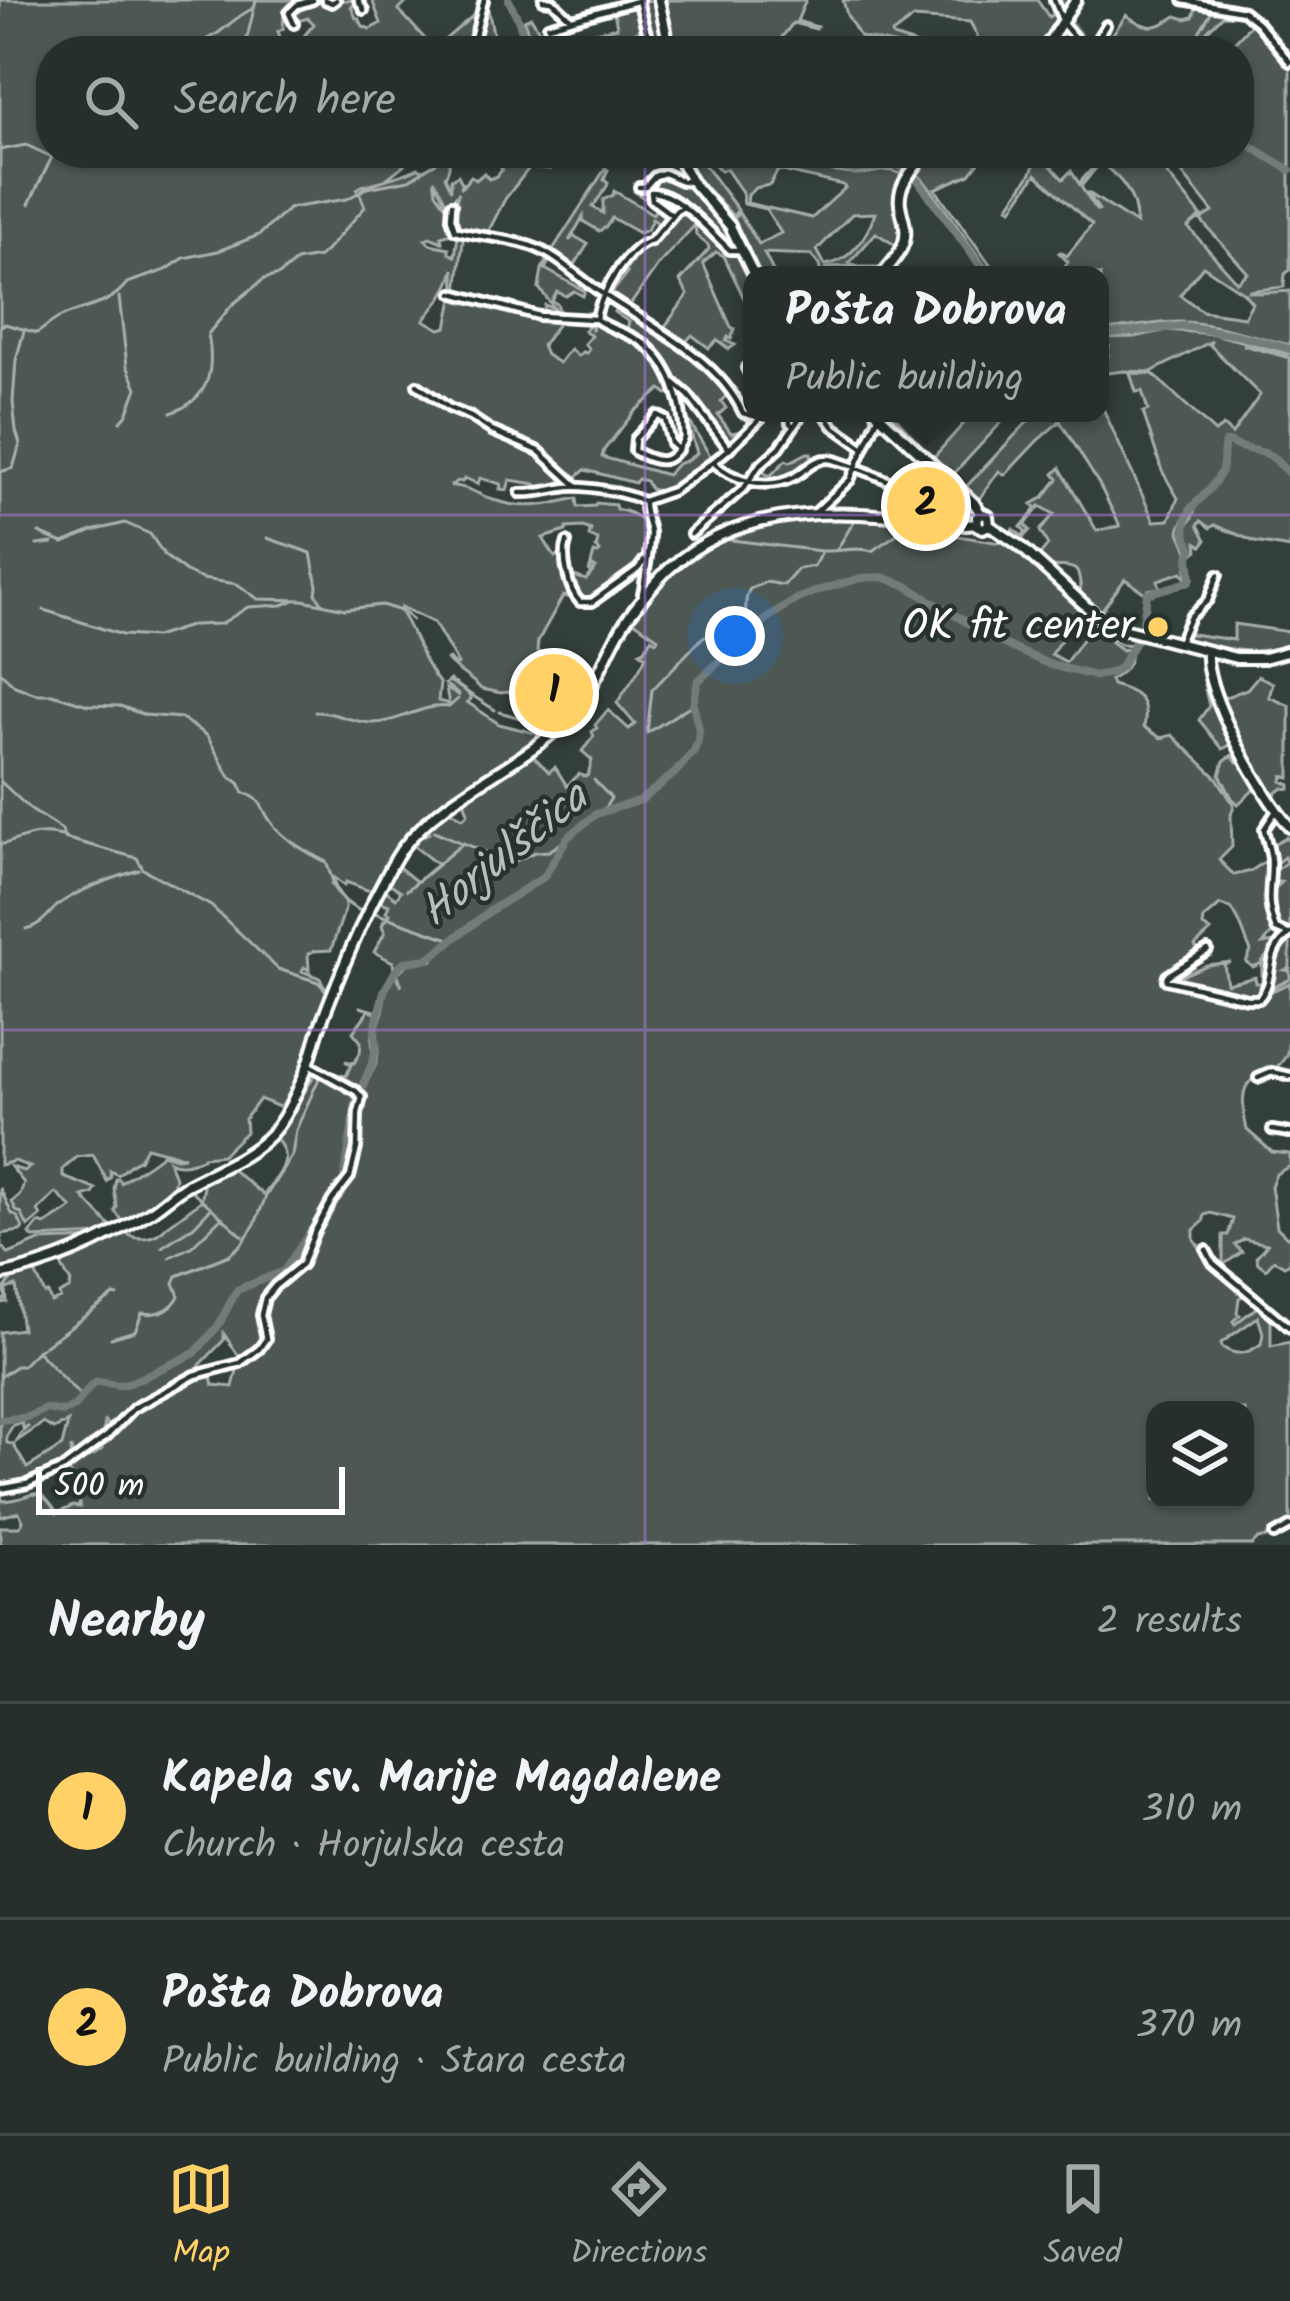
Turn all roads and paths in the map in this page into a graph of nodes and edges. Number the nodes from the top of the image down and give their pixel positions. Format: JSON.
{"nodes":[{"id":1,"x":313,"y":0,"type":"edge"},
{"id":2,"x":326,"y":0,"type":"edge"},
{"id":3,"x":336,"y":0,"type":"edge"},
{"id":4,"x":358,"y":0,"type":"edge"},
{"id":5,"x":484,"y":0,"type":"edge"},
{"id":6,"x":543,"y":0,"type":"edge"},
{"id":7,"x":553,"y":0,"type":"edge"},
{"id":8,"x":638,"y":0,"type":"edge"},
{"id":9,"x":658,"y":0,"type":"edge"},
{"id":10,"x":1054,"y":0,"type":"edge"},
{"id":11,"x":1076,"y":0,"type":"edge"},
{"id":12,"x":1184,"y":0,"type":"edge"},
{"id":13,"x":1239,"y":5,"type":"edge"},
{"id":14,"x":364,"y":10,"type":"dead end"},
{"id":15,"x":1065,"y":18,"type":"junction"},
{"id":16,"x":571,"y":20,"type":"junction"},
{"id":17,"x":294,"y":24,"type":"dead end"},
{"id":18,"x":1106,"y":25,"type":"dead end"},
{"id":19,"x":548,"y":26,"type":"dead end"},
{"id":20,"x":476,"y":36,"type":"edge"},
{"id":21,"x":649,"y":36,"type":"edge"},
{"id":22,"x":666,"y":36,"type":"edge"},
{"id":23,"x":1053,"y":36,"type":"edge"},
{"id":24,"x":1076,"y":36,"type":"edge"},
{"id":25,"x":1099,"y":36,"type":"edge"},
{"id":26,"x":1290,"y":62,"type":"edge"},
{"id":27,"x":684,"y":168,"type":"edge"},
{"id":28,"x":914,"y":168,"type":"edge"},
{"id":29,"x":692,"y":182,"type":"junction"},
{"id":30,"x":639,"y":187,"type":"dead end"},
{"id":31,"x":452,"y":204,"type":"dead end"},
{"id":32,"x":682,"y":208,"type":"junction"},
{"id":33,"x":672,"y":215,"type":"junction"},
{"id":34,"x":743,"y":250,"type":"junction"},
{"id":35,"x":750,"y":266,"type":"edge"},
{"id":36,"x":888,"y":266,"type":"edge"},
{"id":37,"x":453,"y":292,"type":"dead end"},
{"id":38,"x":602,"y":294,"type":"junction"},
{"id":39,"x":596,"y":319,"type":"junction"},
{"id":40,"x":673,"y":382,"type":"junction"},
{"id":41,"x":417,"y":385,"type":"dead end"},
{"id":42,"x":743,"y":413,"type":"edge"},
{"id":43,"x":756,"y":422,"type":"edge"},
{"id":44,"x":790,"y":422,"type":"edge"},
{"id":45,"x":797,"y":422,"type":"edge"},
{"id":46,"x":831,"y":422,"type":"edge"},
{"id":47,"x":875,"y":422,"type":"edge"},
{"id":48,"x":887,"y":422,"type":"edge"},
{"id":49,"x":794,"y":426,"type":"junction"},
{"id":50,"x":864,"y":448,"type":"junction"},
{"id":51,"x":729,"y":449,"type":"junction"},
{"id":52,"x":678,"y":450,"type":"junction"},
{"id":53,"x":713,"y":462,"type":"junction"},
{"id":54,"x":857,"y":468,"type":"junction"},
{"id":55,"x":950,"y":480,"type":"junction"},
{"id":56,"x":748,"y":482,"type":"junction"},
{"id":57,"x":577,"y":486,"type":"junction"},
{"id":58,"x":520,"y":493,"type":"dead end"},
{"id":59,"x":644,"y":501,"type":"junction"},
{"id":60,"x":814,"y":514,"type":"junction"},
{"id":61,"x":979,"y":519,"type":"junction"},
{"id":62,"x":691,"y":534,"type":"dead end"},
{"id":63,"x":568,"y":542,"type":"dead end"},
{"id":64,"x":645,"y":558,"type":"junction"},
{"id":65,"x":1218,"y":574,"type":"dead end"},
{"id":66,"x":639,"y":605,"type":"junction"},
{"id":67,"x":1178,"y":642,"type":"junction"},
{"id":68,"x":1207,"y":651,"type":"junction"},
{"id":69,"x":1290,"y":651,"type":"edge"},
{"id":70,"x":1276,"y":811,"type":"junction"},
{"id":71,"x":1290,"y":827,"type":"edge"},
{"id":72,"x":1290,"y":934,"type":"edge"},
{"id":73,"x":1208,"y":950,"type":"dead end"},
{"id":74,"x":308,"y":1065,"type":"junction"},
{"id":75,"x":1290,"y":1076,"type":"edge"},
{"id":76,"x":1258,"y":1078,"type":"dead end"},
{"id":77,"x":1272,"y":1130,"type":"dead end"},
{"id":78,"x":1290,"y":1133,"type":"edge"},
{"id":79,"x":1206,"y":1250,"type":"dead end"},
{"id":80,"x":0,"y":1275,"type":"edge"},
{"id":81,"x":1290,"y":1328,"type":"edge"},
{"id":82,"x":0,"y":1489,"type":"edge"},
{"id":83,"x":1290,"y":1526,"type":"edge"},
{"id":84,"x":1274,"y":1535,"type":"dead end"}],
"edges":[{"from":1,"to":17,"type":"street"},
{"from":2,"to":3,"type":"street"},
{"from":4,"to":14,"type":"street"},
{"from":5,"to":20,"type":"street"},
{"from":6,"to":7,"type":"street"},
{"from":7,"to":16,"type":"street"},
{"from":8,"to":16,"type":"street"},
{"from":8,"to":21,"type":"street"},
{"from":9,"to":22,"type":"street"},
{"from":10,"to":15,"type":"street"},
{"from":11,"to":15,"type":"street"},
{"from":12,"to":13,"type":"street"},
{"from":13,"to":26,"type":"street"},
{"from":15,"to":23,"type":"street"},
{"from":15,"to":24,"type":"street"},
{"from":16,"to":19,"type":"street"},
{"from":18,"to":25,"type":"street"},
{"from":27,"to":29,"type":"street"},
{"from":28,"to":36,"type":"street"},
{"from":29,"to":30,"type":"street"},
{"from":29,"to":34,"type":"street"},
{"from":31,"to":38,"type":"street"},
{"from":32,"to":33,"type":"street"},
{"from":32,"to":33,"type":"street"},
{"from":32,"to":34,"type":"street"},
{"from":33,"to":38,"type":"street"},
{"from":34,"to":35,"type":"street"},
{"from":37,"to":39,"type":"street"},
{"from":38,"to":39,"type":"street"},
{"from":38,"to":42,"type":"street"},
{"from":39,"to":40,"type":"street"},
{"from":40,"to":51,"type":"street"},
{"from":40,"to":52,"type":"street"},
{"from":41,"to":57,"type":"street"},
{"from":43,"to":51,"type":"street"},
{"from":44,"to":49,"type":"street"},
{"from":45,"to":49,"type":"street"},
{"from":46,"to":50,"type":"street"},
{"from":47,"to":50,"type":"street"},
{"from":48,"to":55,"type":"street"},
{"from":49,"to":56,"type":"street"},
{"from":50,"to":54,"type":"street"},
{"from":51,"to":53,"type":"street"},
{"from":52,"to":52,"type":"street"},
{"from":53,"to":56,"type":"street"},
{"from":53,"to":59,"type":"street"},
{"from":54,"to":55,"type":"street"},
{"from":54,"to":56,"type":"street"},
{"from":54,"to":60,"type":"street"},
{"from":55,"to":61,"type":"street"},
{"from":56,"to":62,"type":"street"},
{"from":57,"to":58,"type":"street"},
{"from":57,"to":59,"type":"street"},
{"from":59,"to":64,"type":"street"},
{"from":60,"to":61,"type":"street"},
{"from":60,"to":66,"type":"street"},
{"from":61,"to":67,"type":"street"},
{"from":63,"to":64,"type":"street"},
{"from":64,"to":66,"type":"street"},
{"from":65,"to":67,"type":"street"},
{"from":66,"to":74,"type":"street"},
{"from":67,"to":68,"type":"street"},
{"from":68,"to":69,"type":"street"},
{"from":68,"to":70,"type":"street"},
{"from":70,"to":71,"type":"street"},
{"from":70,"to":72,"type":"street"},
{"from":72,"to":73,"type":"street"},
{"from":74,"to":80,"type":"street"},
{"from":74,"to":82,"type":"street"},
{"from":75,"to":76,"type":"street"},
{"from":77,"to":78,"type":"street"},
{"from":79,"to":81,"type":"street"},
{"from":83,"to":84,"type":"street"}]}
